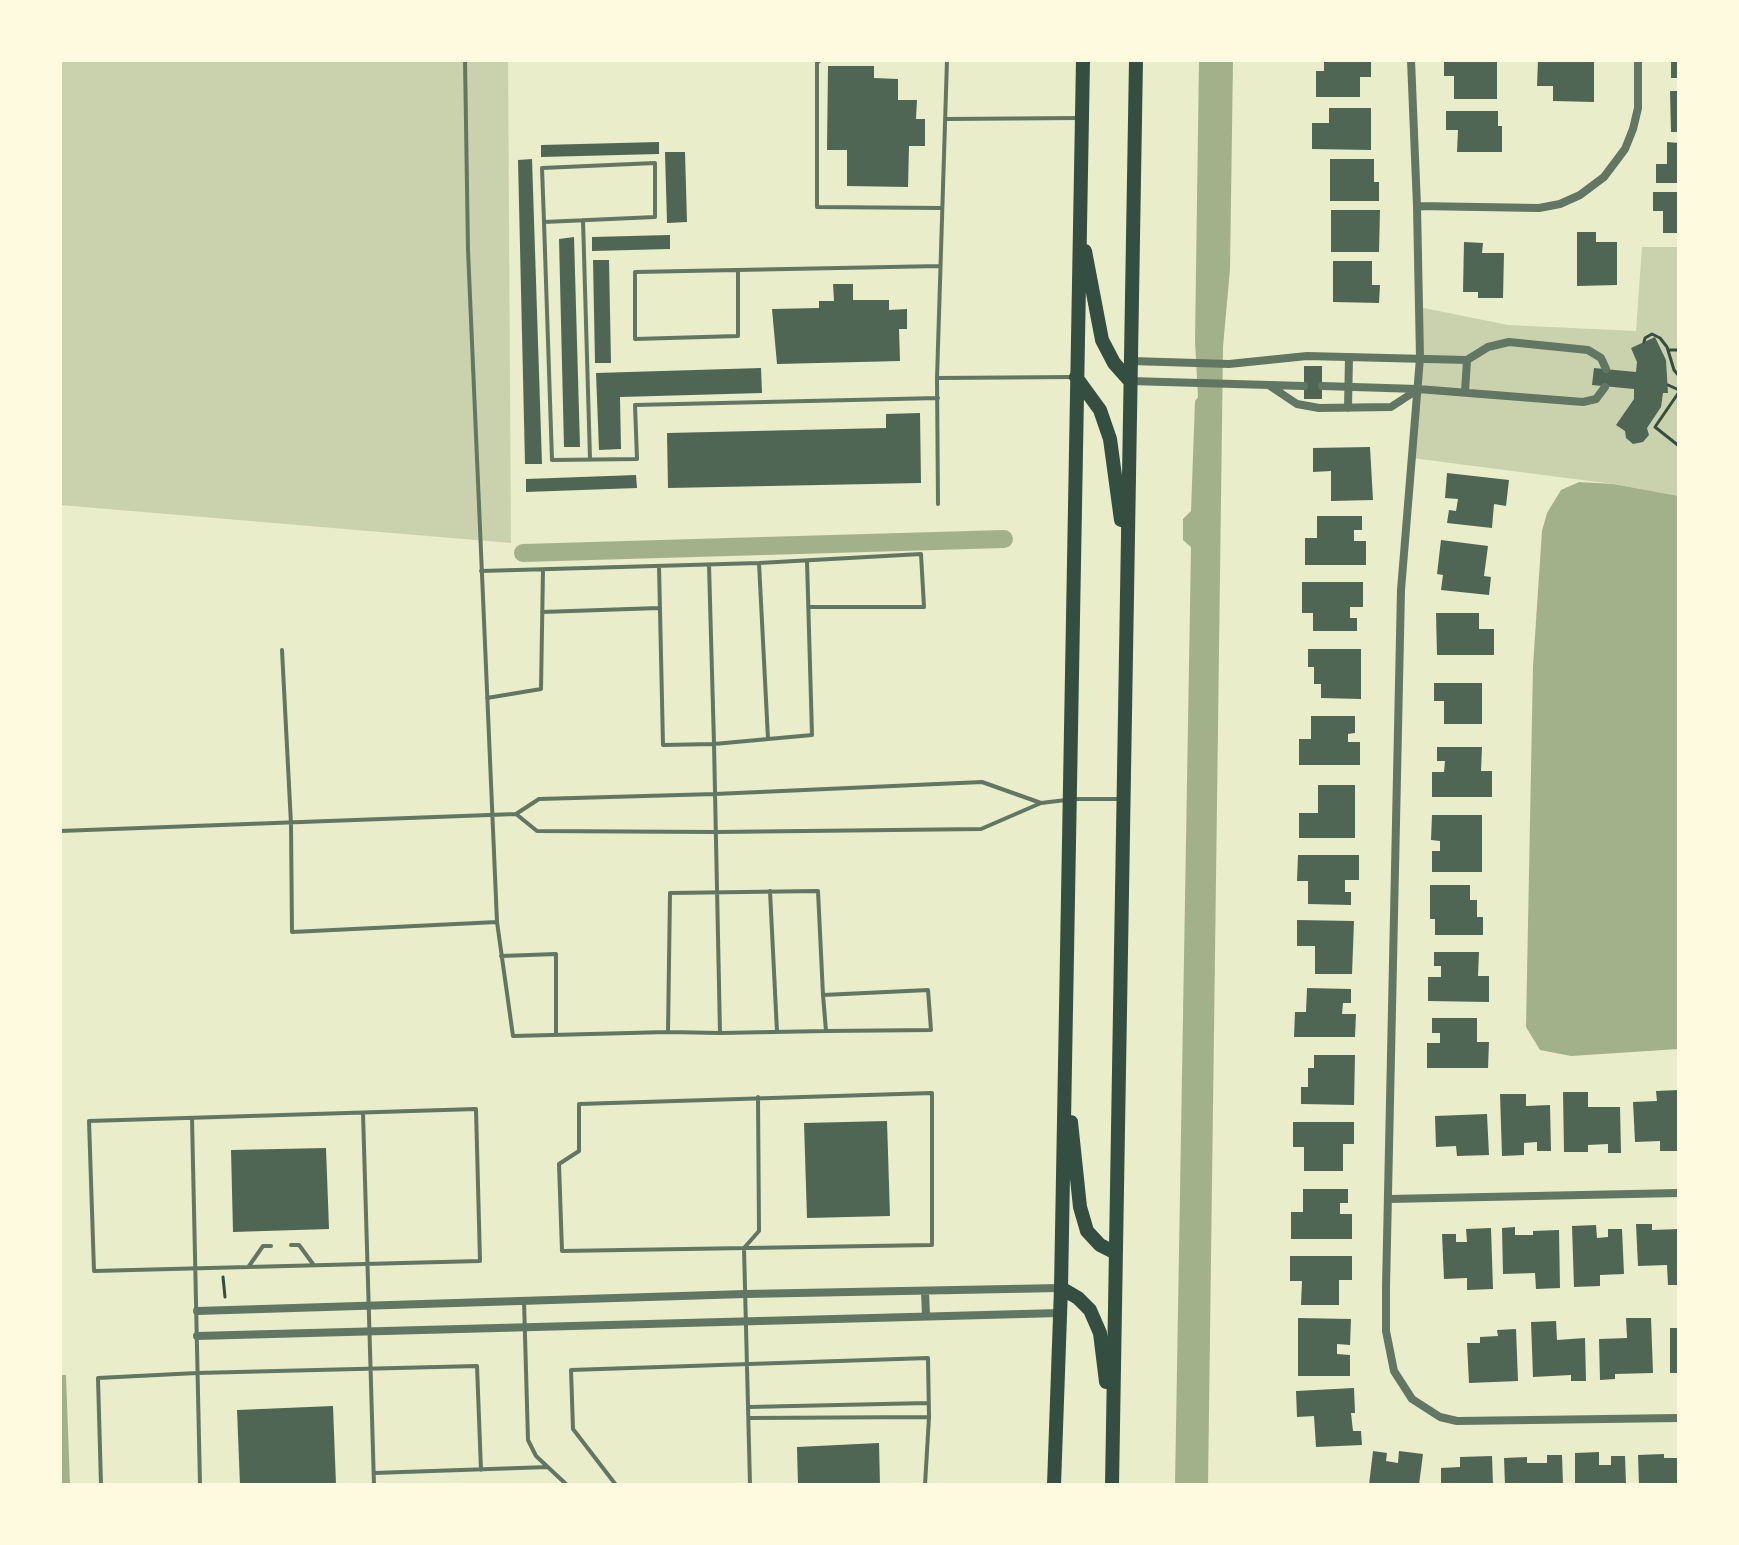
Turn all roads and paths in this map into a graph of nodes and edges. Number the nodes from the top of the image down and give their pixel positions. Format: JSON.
{"nodes":[{"id":1,"x":465,"y":60,"type":"edge"},
{"id":2,"x":820,"y":60,"type":"edge"},
{"id":3,"x":947,"y":60,"type":"edge"},
{"id":4,"x":1083,"y":60,"type":"edge"},
{"id":5,"x":1136,"y":60,"type":"edge"},
{"id":6,"x":1411,"y":60,"type":"edge"},
{"id":7,"x":1638,"y":60,"type":"edge"},
{"id":8,"x":1082,"y":118,"type":"junction"},
{"id":9,"x":945,"y":119,"type":"junction"},
{"id":10,"x":1417,"y":206,"type":"junction"},
{"id":11,"x":942,"y":208,"type":"junction"},
{"id":12,"x":583,"y":220,"type":"junction"},
{"id":13,"x":544,"y":222,"type":"junction"},
{"id":14,"x":1080,"y":223,"type":"junction"},
{"id":15,"x":940,"y":266,"type":"junction"},
{"id":16,"x":738,"y":270,"type":"junction"},
{"id":17,"x":1644,"y":342,"type":"dead end"},
{"id":18,"x":1668,"y":350,"type":"junction"},
{"id":19,"x":1679,"y":350,"type":"edge"},
{"id":20,"x":1349,"y":357,"type":"junction"},
{"id":21,"x":1420,"y":358,"type":"junction"},
{"id":22,"x":1467,"y":360,"type":"junction"},
{"id":23,"x":1131,"y":361,"type":"junction"},
{"id":24,"x":1606,"y":369,"type":"dead end"},
{"id":25,"x":1679,"y":376,"type":"edge"},
{"id":26,"x":1076,"y":377,"type":"junction"},
{"id":27,"x":937,"y":378,"type":"junction"},
{"id":28,"x":1130,"y":381,"type":"junction"},
{"id":29,"x":1679,"y":382,"type":"edge"},
{"id":30,"x":1268,"y":384,"type":"junction"},
{"id":31,"x":1668,"y":385,"type":"dead end"},
{"id":32,"x":1304,"y":386,"type":"dead end"},
{"id":33,"x":1322,"y":386,"type":"dead end"},
{"id":34,"x":1348,"y":387,"type":"junction"},
{"id":35,"x":1605,"y":387,"type":"dead end"},
{"id":36,"x":1418,"y":389,"type":"junction"},
{"id":37,"x":1678,"y":390,"type":"edge"},
{"id":38,"x":1465,"y":392,"type":"junction"},
{"id":39,"x":938,"y":398,"type":"junction"},
{"id":40,"x":1348,"y":408,"type":"junction"},
{"id":41,"x":1652,"y":420,"type":"dead end"},
{"id":42,"x":1657,"y":424,"type":"junction"},
{"id":43,"x":1679,"y":446,"type":"edge"},
{"id":44,"x":590,"y":459,"type":"junction"},
{"id":45,"x":938,"y":504,"type":"dead end"},
{"id":46,"x":807,"y":561,"type":"junction"},
{"id":47,"x":759,"y":563,"type":"junction"},
{"id":48,"x":709,"y":565,"type":"junction"},
{"id":49,"x":659,"y":566,"type":"junction"},
{"id":50,"x":1128,"y":568,"type":"junction"},
{"id":51,"x":543,"y":570,"type":"junction"},
{"id":52,"x":481,"y":571,"type":"junction"},
{"id":53,"x":810,"y":607,"type":"junction"},
{"id":54,"x":660,"y":608,"type":"junction"},
{"id":55,"x":542,"y":612,"type":"junction"},
{"id":56,"x":282,"y":650,"type":"dead end"},
{"id":57,"x":487,"y":698,"type":"junction"},
{"id":58,"x":768,"y":739,"type":"junction"},
{"id":59,"x":714,"y":744,"type":"junction"},
{"id":60,"x":715,"y":794,"type":"junction"},
{"id":61,"x":1070,"y":799,"type":"junction"},
{"id":62,"x":1123,"y":799,"type":"junction"},
{"id":63,"x":1041,"y":803,"type":"junction"},
{"id":64,"x":493,"y":814,"type":"junction"},
{"id":65,"x":516,"y":814,"type":"junction"},
{"id":66,"x":291,"y":824,"type":"junction"},
{"id":67,"x":60,"y":831,"type":"edge"},
{"id":68,"x":716,"y":832,"type":"junction"},
{"id":69,"x":770,"y":891,"type":"junction"},
{"id":70,"x":717,"y":892,"type":"junction"},
{"id":71,"x":497,"y":922,"type":"junction"},
{"id":72,"x":501,"y":956,"type":"junction"},
{"id":73,"x":823,"y":995,"type":"junction"},
{"id":74,"x":826,"y":1031,"type":"junction"},
{"id":75,"x":668,"y":1032,"type":"junction"},
{"id":76,"x":777,"y":1032,"type":"junction"},
{"id":77,"x":720,"y":1033,"type":"junction"},
{"id":78,"x":556,"y":1035,"type":"junction"},
{"id":79,"x":1065,"y":1054,"type":"junction"},
{"id":80,"x":758,"y":1097,"type":"junction"},
{"id":81,"x":363,"y":1113,"type":"junction"},
{"id":82,"x":192,"y":1118,"type":"junction"},
{"id":83,"x":1679,"y":1193,"type":"edge"},
{"id":84,"x":1389,"y":1199,"type":"junction"},
{"id":85,"x":291,"y":1245,"type":"dead end"},
{"id":86,"x":271,"y":1246,"type":"dead end"},
{"id":87,"x":744,"y":1248,"type":"junction"},
{"id":88,"x":1116,"y":1253,"type":"junction"},
{"id":89,"x":369,"y":1262,"type":"junction"},
{"id":90,"x":313,"y":1264,"type":"junction"},
{"id":91,"x":249,"y":1266,"type":"junction"},
{"id":92,"x":196,"y":1268,"type":"junction"},
{"id":93,"x":223,"y":1276,"type":"dead end"},
{"id":94,"x":1061,"y":1288,"type":"junction"},
{"id":95,"x":925,"y":1291,"type":"junction"},
{"id":96,"x":745,"y":1294,"type":"junction"},
{"id":97,"x":225,"y":1297,"type":"dead end"},
{"id":98,"x":524,"y":1301,"type":"junction"},
{"id":99,"x":367,"y":1306,"type":"junction"},
{"id":100,"x":197,"y":1311,"type":"junction"},
{"id":101,"x":1060,"y":1313,"type":"junction"},
{"id":102,"x":926,"y":1316,"type":"junction"},
{"id":103,"x":746,"y":1320,"type":"junction"},
{"id":104,"x":524,"y":1326,"type":"junction"},
{"id":105,"x":368,"y":1331,"type":"junction"},
{"id":106,"x":197,"y":1336,"type":"junction"},
{"id":107,"x":747,"y":1366,"type":"junction"},
{"id":108,"x":370,"y":1368,"type":"junction"},
{"id":109,"x":197,"y":1373,"type":"junction"},
{"id":110,"x":928,"y":1403,"type":"junction"},
{"id":111,"x":748,"y":1407,"type":"junction"},
{"id":112,"x":929,"y":1417,"type":"junction"},
{"id":113,"x":749,"y":1418,"type":"junction"},
{"id":114,"x":1679,"y":1418,"type":"edge"},
{"id":115,"x":1113,"y":1438,"type":"junction"},
{"id":116,"x":548,"y":1467,"type":"junction"},
{"id":117,"x":481,"y":1470,"type":"junction"},
{"id":118,"x":373,"y":1473,"type":"junction"},
{"id":119,"x":101,"y":1485,"type":"edge"},
{"id":120,"x":200,"y":1485,"type":"edge"},
{"id":121,"x":374,"y":1485,"type":"edge"},
{"id":122,"x":567,"y":1485,"type":"edge"},
{"id":123,"x":616,"y":1485,"type":"edge"},
{"id":124,"x":750,"y":1485,"type":"edge"},
{"id":125,"x":925,"y":1485,"type":"edge"},
{"id":126,"x":1054,"y":1485,"type":"edge"},
{"id":127,"x":1112,"y":1485,"type":"edge"}],
"edges":[{"from":1,"to":52,"type":"lane"},
{"from":2,"to":11,"type":"lane"},
{"from":3,"to":9,"type":"lane"},
{"from":4,"to":8,"type":"main road"},
{"from":5,"to":23,"type":"main road"},
{"from":6,"to":10,"type":"street"},
{"from":7,"to":10,"type":"street"},
{"from":8,"to":9,"type":"lane"},
{"from":8,"to":14,"type":"main road"},
{"from":9,"to":11,"type":"lane"},
{"from":10,"to":21,"type":"street"},
{"from":11,"to":15,"type":"lane"},
{"from":12,"to":13,"type":"lane"},
{"from":12,"to":13,"type":"lane"},
{"from":12,"to":44,"type":"lane"},
{"from":13,"to":44,"type":"lane"},
{"from":14,"to":26,"type":"main road"},
{"from":14,"to":28,"type":"main road"},
{"from":15,"to":16,"type":"lane"},
{"from":15,"to":27,"type":"lane"},
{"from":16,"to":16,"type":"lane"},
{"from":17,"to":18,"type":"path"},
{"from":18,"to":19,"type":"path"},
{"from":18,"to":25,"type":"path"},
{"from":20,"to":21,"type":"street"},
{"from":20,"to":23,"type":"street"},
{"from":20,"to":34,"type":"street"},
{"from":21,"to":22,"type":"street"},
{"from":21,"to":36,"type":"street"},
{"from":22,"to":24,"type":"street"},
{"from":22,"to":38,"type":"street"},
{"from":23,"to":28,"type":"main road"},
{"from":26,"to":27,"type":"lane"},
{"from":26,"to":50,"type":"main road"},
{"from":26,"to":61,"type":"main road"},
{"from":27,"to":39,"type":"lane"},
{"from":28,"to":30,"type":"street"},
{"from":28,"to":50,"type":"main road"},
{"from":29,"to":37,"type":"path"},
{"from":30,"to":32,"type":"street"},
{"from":30,"to":40,"type":"street"},
{"from":31,"to":37,"type":"path"},
{"from":33,"to":34,"type":"street"},
{"from":34,"to":36,"type":"street"},
{"from":34,"to":40,"type":"street"},
{"from":35,"to":38,"type":"street"},
{"from":36,"to":38,"type":"street"},
{"from":36,"to":40,"type":"street"},
{"from":36,"to":84,"type":"street"},
{"from":37,"to":42,"type":"path"},
{"from":39,"to":44,"type":"lane"},
{"from":39,"to":45,"type":"lane"},
{"from":41,"to":42,"type":"path"},
{"from":42,"to":43,"type":"path"},
{"from":46,"to":47,"type":"lane"},
{"from":46,"to":53,"type":"lane"},
{"from":46,"to":53,"type":"lane"},
{"from":47,"to":48,"type":"lane"},
{"from":47,"to":58,"type":"lane"},
{"from":48,"to":49,"type":"lane"},
{"from":48,"to":59,"type":"lane"},
{"from":49,"to":51,"type":"lane"},
{"from":49,"to":54,"type":"lane"},
{"from":50,"to":62,"type":"main road"},
{"from":51,"to":52,"type":"lane"},
{"from":51,"to":55,"type":"lane"},
{"from":52,"to":57,"type":"lane"},
{"from":53,"to":58,"type":"lane"},
{"from":54,"to":55,"type":"lane"},
{"from":54,"to":59,"type":"lane"},
{"from":55,"to":57,"type":"lane"},
{"from":56,"to":66,"type":"lane"},
{"from":57,"to":64,"type":"lane"},
{"from":58,"to":59,"type":"lane"},
{"from":59,"to":60,"type":"lane"},
{"from":60,"to":63,"type":"lane"},
{"from":60,"to":65,"type":"lane"},
{"from":60,"to":68,"type":"lane"},
{"from":61,"to":62,"type":"lane"},
{"from":61,"to":63,"type":"lane"},
{"from":61,"to":79,"type":"main road"},
{"from":62,"to":88,"type":"main road"},
{"from":63,"to":68,"type":"lane"},
{"from":64,"to":65,"type":"lane"},
{"from":64,"to":66,"type":"lane"},
{"from":64,"to":71,"type":"lane"},
{"from":65,"to":68,"type":"lane"},
{"from":66,"to":67,"type":"lane"},
{"from":66,"to":71,"type":"lane"},
{"from":68,"to":70,"type":"lane"},
{"from":69,"to":70,"type":"lane"},
{"from":69,"to":73,"type":"lane"},
{"from":69,"to":76,"type":"lane"},
{"from":70,"to":75,"type":"lane"},
{"from":70,"to":77,"type":"lane"},
{"from":71,"to":72,"type":"lane"},
{"from":72,"to":78,"type":"lane"},
{"from":72,"to":78,"type":"lane"},
{"from":73,"to":74,"type":"lane"},
{"from":73,"to":74,"type":"lane"},
{"from":74,"to":76,"type":"lane"},
{"from":75,"to":77,"type":"lane"},
{"from":75,"to":78,"type":"lane"},
{"from":76,"to":77,"type":"lane"},
{"from":79,"to":88,"type":"main road"},
{"from":79,"to":94,"type":"main road"},
{"from":80,"to":87,"type":"lane"},
{"from":80,"to":87,"type":"lane"},
{"from":80,"to":87,"type":"lane"},
{"from":81,"to":82,"type":"lane"},
{"from":81,"to":89,"type":"lane"},
{"from":81,"to":89,"type":"lane"},
{"from":82,"to":92,"type":"lane"},
{"from":82,"to":92,"type":"lane"},
{"from":83,"to":84,"type":"street"},
{"from":84,"to":114,"type":"street"},
{"from":85,"to":90,"type":"lane"},
{"from":86,"to":91,"type":"lane"},
{"from":87,"to":96,"type":"lane"},
{"from":88,"to":115,"type":"main road"},
{"from":89,"to":90,"type":"lane"},
{"from":89,"to":99,"type":"lane"},
{"from":90,"to":91,"type":"lane"},
{"from":91,"to":92,"type":"lane"},
{"from":92,"to":100,"type":"lane"},
{"from":93,"to":97,"type":"path"},
{"from":94,"to":95,"type":"street"},
{"from":94,"to":101,"type":"main road"},
{"from":94,"to":115,"type":"main road"},
{"from":95,"to":96,"type":"street"},
{"from":95,"to":102,"type":"street"},
{"from":96,"to":98,"type":"street"},
{"from":96,"to":103,"type":"lane"},
{"from":98,"to":99,"type":"street"},
{"from":98,"to":104,"type":"lane"},
{"from":99,"to":100,"type":"street"},
{"from":99,"to":105,"type":"lane"},
{"from":100,"to":106,"type":"lane"},
{"from":101,"to":102,"type":"street"},
{"from":101,"to":126,"type":"main road"},
{"from":102,"to":103,"type":"street"},
{"from":103,"to":104,"type":"street"},
{"from":103,"to":107,"type":"lane"},
{"from":104,"to":105,"type":"street"},
{"from":104,"to":116,"type":"lane"},
{"from":105,"to":106,"type":"street"},
{"from":105,"to":108,"type":"lane"},
{"from":106,"to":109,"type":"lane"},
{"from":107,"to":110,"type":"lane"},
{"from":107,"to":111,"type":"lane"},
{"from":107,"to":123,"type":"lane"},
{"from":108,"to":109,"type":"lane"},
{"from":108,"to":117,"type":"lane"},
{"from":108,"to":118,"type":"lane"},
{"from":109,"to":119,"type":"lane"},
{"from":109,"to":120,"type":"lane"},
{"from":110,"to":111,"type":"lane"},
{"from":110,"to":112,"type":"lane"},
{"from":111,"to":113,"type":"lane"},
{"from":112,"to":113,"type":"lane"},
{"from":112,"to":125,"type":"lane"},
{"from":113,"to":124,"type":"lane"},
{"from":115,"to":127,"type":"main road"},
{"from":116,"to":117,"type":"lane"},
{"from":116,"to":122,"type":"lane"},
{"from":117,"to":118,"type":"lane"},
{"from":118,"to":121,"type":"lane"}]}
